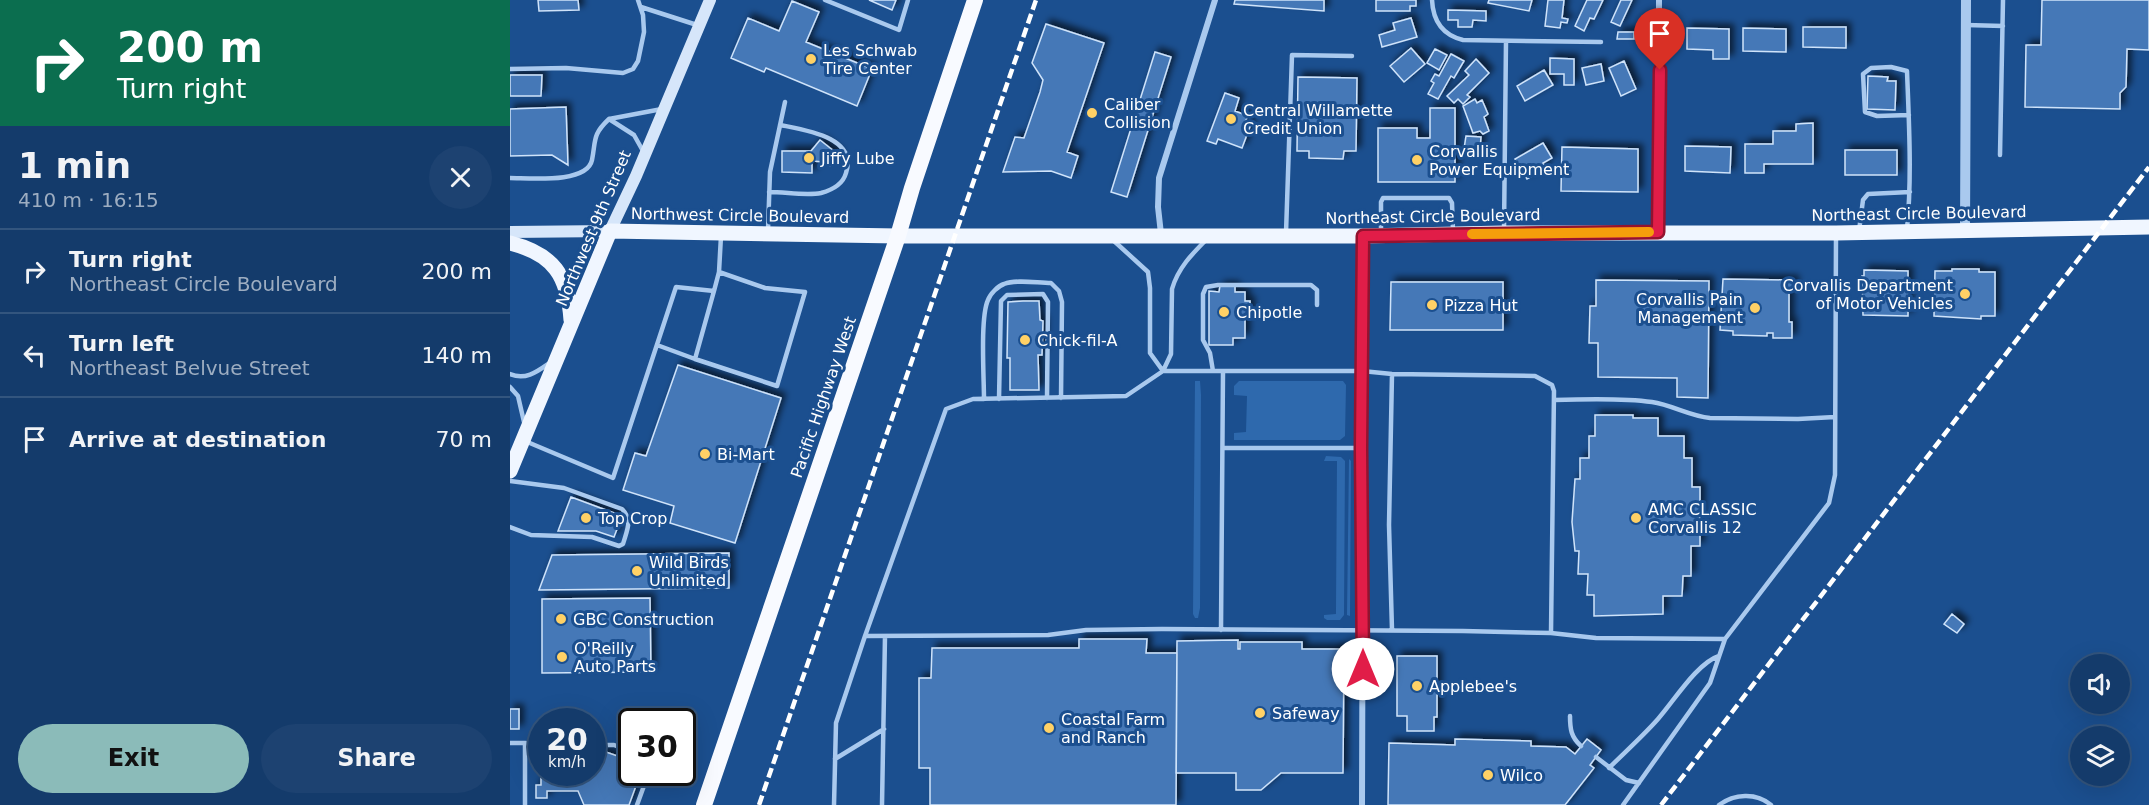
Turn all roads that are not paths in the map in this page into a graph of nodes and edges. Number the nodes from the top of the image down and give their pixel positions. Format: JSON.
{"nodes":[{"id":1,"x":638,"y":0,"type":"edge"},
{"id":2,"x":710,"y":0,"type":"edge"},
{"id":3,"x":825,"y":0,"type":"edge"},
{"id":4,"x":908,"y":0,"type":"edge"},
{"id":5,"x":975,"y":0,"type":"edge"},
{"id":6,"x":1215,"y":0,"type":"edge"},
{"id":7,"x":1432,"y":0,"type":"edge"},
{"id":8,"x":1659,"y":0,"type":"edge"},
{"id":9,"x":1966,"y":0,"type":"edge"},
{"id":10,"x":2004,"y":0,"type":"edge"},
{"id":11,"x":641,"y":7,"type":"junction"},
{"id":12,"x":1966,"y":25,"type":"junction"},
{"id":13,"x":699,"y":26,"type":"junction"},
{"id":14,"x":2003,"y":26,"type":"junction"},
{"id":15,"x":1506,"y":41,"type":"junction"},
{"id":16,"x":1601,"y":42,"type":"dead end"},
{"id":17,"x":1352,"y":56,"type":"dead end"},
{"id":18,"x":510,"y":69,"type":"edge"},
{"id":19,"x":785,"y":102,"type":"dead end"},
{"id":20,"x":664,"y":108,"type":"junction"},
{"id":21,"x":1909,"y":115,"type":"junction"},
{"id":22,"x":609,"y":119,"type":"junction"},
{"id":23,"x":780,"y":125,"type":"junction"},
{"id":24,"x":2000,"y":155,"type":"dead end"},
{"id":25,"x":645,"y":156,"type":"junction"},
{"id":26,"x":510,"y":178,"type":"edge"},
{"id":27,"x":769,"y":192,"type":"junction"},
{"id":28,"x":1910,"y":192,"type":"junction"},
{"id":29,"x":2149,"y":227,"type":"edge"},
{"id":30,"x":610,"y":231,"type":"junction"},
{"id":31,"x":1965,"y":231,"type":"junction"},
{"id":32,"x":510,"y":232,"type":"edge"},
{"id":33,"x":1658,"y":232,"type":"junction"},
{"id":34,"x":1907,"y":232,"type":"junction"},
{"id":35,"x":721,"y":233,"type":"junction"},
{"id":36,"x":1504,"y":233,"type":"junction"},
{"id":37,"x":1836,"y":233,"type":"junction"},
{"id":38,"x":1859,"y":233,"type":"junction"},
{"id":39,"x":768,"y":234,"type":"junction"},
{"id":40,"x":1453,"y":234,"type":"junction"},
{"id":41,"x":1107,"y":235,"type":"junction"},
{"id":42,"x":1161,"y":235,"type":"junction"},
{"id":43,"x":1211,"y":235,"type":"junction"},
{"id":44,"x":898,"y":236,"type":"junction"},
{"id":45,"x":1286,"y":236,"type":"junction"},
{"id":46,"x":1363,"y":236,"type":"junction"},
{"id":47,"x":1381,"y":236,"type":"junction"},
{"id":48,"x":510,"y":243,"type":"edge"},
{"id":49,"x":719,"y":272,"type":"junction"},
{"id":50,"x":714,"y":291,"type":"junction"},
{"id":51,"x":1317,"y":305,"type":"dead end"},
{"id":52,"x":571,"y":324,"type":"junction"},
{"id":53,"x":657,"y":345,"type":"junction"},
{"id":54,"x":558,"y":357,"type":"junction"},
{"id":55,"x":695,"y":358,"type":"junction"},
{"id":56,"x":1163,"y":371,"type":"junction"},
{"id":57,"x":1213,"y":371,"type":"junction"},
{"id":58,"x":1223,"y":371,"type":"junction"},
{"id":59,"x":1362,"y":371,"type":"junction"},
{"id":60,"x":510,"y":374,"type":"edge"},
{"id":61,"x":1392,"y":374,"type":"junction"},
{"id":62,"x":510,"y":387,"type":"edge"},
{"id":63,"x":1047,"y":398,"type":"junction"},
{"id":64,"x":1061,"y":398,"type":"junction"},
{"id":65,"x":984,"y":399,"type":"junction"},
{"id":66,"x":999,"y":399,"type":"junction"},
{"id":67,"x":1554,"y":400,"type":"junction"},
{"id":68,"x":1835,"y":417,"type":"junction"},
{"id":69,"x":524,"y":437,"type":"junction"},
{"id":70,"x":1223,"y":448,"type":"junction"},
{"id":71,"x":1361,"y":448,"type":"junction"},
{"id":72,"x":510,"y":471,"type":"edge"},
{"id":73,"x":510,"y":482,"type":"edge"},
{"id":74,"x":510,"y":527,"type":"edge"},
{"id":75,"x":1221,"y":630,"type":"junction"},
{"id":76,"x":1364,"y":630,"type":"junction"},
{"id":77,"x":1392,"y":630,"type":"junction"},
{"id":78,"x":1551,"y":633,"type":"junction"},
{"id":79,"x":865,"y":636,"type":"junction"},
{"id":80,"x":885,"y":636,"type":"junction"},
{"id":81,"x":1725,"y":639,"type":"junction"},
{"id":82,"x":1719,"y":656,"type":"junction"},
{"id":83,"x":1570,"y":716,"type":"dead end"},
{"id":84,"x":884,"y":729,"type":"junction"},
{"id":85,"x":510,"y":743,"type":"edge"},
{"id":86,"x":525,"y":743,"type":"junction"},
{"id":87,"x":528,"y":743,"type":"edge"},
{"id":88,"x":1581,"y":746,"type":"dead end"},
{"id":89,"x":1596,"y":757,"type":"dead end"},
{"id":90,"x":835,"y":759,"type":"junction"},
{"id":91,"x":1609,"y":768,"type":"junction"},
{"id":92,"x":1639,"y":783,"type":"junction"},
{"id":93,"x":644,"y":786,"type":"edge"},
{"id":94,"x":525,"y":805,"type":"edge"},
{"id":95,"x":637,"y":805,"type":"edge"},
{"id":96,"x":704,"y":805,"type":"edge"},
{"id":97,"x":834,"y":805,"type":"edge"},
{"id":98,"x":882,"y":805,"type":"edge"},
{"id":99,"x":1362,"y":805,"type":"edge"},
{"id":100,"x":1623,"y":805,"type":"edge"},
{"id":101,"x":1719,"y":805,"type":"edge"},
{"id":102,"x":1771,"y":805,"type":"edge"}],
"edges":[{"from":1,"to":11,"type":"lane"},
{"from":2,"to":13,"type":"main road","name":"Northwest 9th Street"},
{"from":3,"to":4,"type":"lane"},
{"from":5,"to":44,"type":"highway","name":"Pacific Highway West"},
{"from":6,"to":42,"type":"street"},
{"from":7,"to":15,"type":"lane"},
{"from":8,"to":33,"type":"street"},
{"from":9,"to":12,"type":"street"},
{"from":10,"to":14,"type":"lane"},
{"from":11,"to":13,"type":"lane"},
{"from":11,"to":18,"type":"lane"},
{"from":12,"to":14,"type":"lane"},
{"from":12,"to":31,"type":"street"},
{"from":13,"to":20,"type":"main road","name":"Northwest 9th Street"},
{"from":14,"to":24,"type":"lane"},
{"from":15,"to":16,"type":"lane"},
{"from":15,"to":36,"type":"lane"},
{"from":17,"to":45,"type":"lane"},
{"from":19,"to":23,"type":"lane"},
{"from":20,"to":22,"type":"lane"},
{"from":20,"to":25,"type":"main road","name":"Northwest 9th Street"},
{"from":21,"to":21,"type":"lane"},
{"from":21,"to":28,"type":"lane"},
{"from":22,"to":25,"type":"lane"},
{"from":22,"to":26,"type":"lane"},
{"from":23,"to":27,"type":"lane"},
{"from":23,"to":27,"type":"lane"},
{"from":25,"to":30,"type":"main road","name":"Northwest 9th Street"},
{"from":27,"to":39,"type":"lane"},
{"from":28,"to":34,"type":"lane"},
{"from":28,"to":38,"type":"lane"},
{"from":29,"to":31,"type":"main road","name":"Northeast Circle Boulevard"},
{"from":30,"to":32,"type":"main road","name":"Northwest Circle Boulevard"},
{"from":30,"to":35,"type":"main road","name":"Northwest Circle Boulevard"},
{"from":30,"to":52,"type":"main road","name":"Northwest 9th Street"},
{"from":31,"to":34,"type":"main road","name":"Northeast Circle Boulevard"},
{"from":33,"to":36,"type":"main road","name":"Northeast Circle Boulevard"},
{"from":33,"to":37,"type":"main road","name":"Northeast Circle Boulevard"},
{"from":34,"to":38,"type":"main road","name":"Northeast Circle Boulevard"},
{"from":35,"to":39,"type":"main road","name":"Northwest Circle Boulevard"},
{"from":35,"to":49,"type":"lane"},
{"from":36,"to":40,"type":"main road","name":"Northeast Circle Boulevard"},
{"from":37,"to":38,"type":"main road","name":"Northeast Circle Boulevard"},
{"from":37,"to":68,"type":"lane"},
{"from":39,"to":44,"type":"main road","name":"Northwest Circle Boulevard"},
{"from":40,"to":47,"type":"main road","name":"Northeast Circle Boulevard"},
{"from":40,"to":47,"type":"lane"},
{"from":41,"to":42,"type":"main road","name":"Northeast Circle Boulevard"},
{"from":41,"to":44,"type":"main road","name":"Northeast Circle Boulevard"},
{"from":41,"to":56,"type":"lane"},
{"from":42,"to":43,"type":"main road","name":"Northeast Circle Boulevard"},
{"from":43,"to":45,"type":"main road","name":"Northeast Circle Boulevard"},
{"from":43,"to":56,"type":"lane"},
{"from":44,"to":96,"type":"highway","name":"Pacific Highway West"},
{"from":45,"to":46,"type":"main road","name":"Northeast Circle Boulevard"},
{"from":46,"to":47,"type":"main road","name":"Northeast Circle Boulevard"},
{"from":46,"to":59,"type":"street"},
{"from":48,"to":52,"type":"main road"},
{"from":49,"to":50,"type":"lane"},
{"from":49,"to":55,"type":"lane"},
{"from":50,"to":53,"type":"lane"},
{"from":50,"to":55,"type":"lane"},
{"from":51,"to":57,"type":"lane"},
{"from":52,"to":54,"type":"main road","name":"Northwest 9th Street"},
{"from":53,"to":55,"type":"lane"},
{"from":53,"to":69,"type":"lane"},
{"from":54,"to":60,"type":"lane"},
{"from":54,"to":69,"type":"main road","name":"Northwest 9th Street"},
{"from":56,"to":57,"type":"lane"},
{"from":56,"to":64,"type":"lane"},
{"from":57,"to":58,"type":"lane"},
{"from":58,"to":59,"type":"lane"},
{"from":58,"to":70,"type":"lane"},
{"from":59,"to":61,"type":"lane"},
{"from":59,"to":71,"type":"street"},
{"from":61,"to":67,"type":"lane"},
{"from":61,"to":77,"type":"lane"},
{"from":62,"to":69,"type":"lane"},
{"from":63,"to":64,"type":"lane"},
{"from":63,"to":66,"type":"lane"},
{"from":63,"to":66,"type":"lane"},
{"from":64,"to":65,"type":"lane"},
{"from":65,"to":66,"type":"lane"},
{"from":65,"to":79,"type":"lane"},
{"from":67,"to":68,"type":"lane"},
{"from":67,"to":78,"type":"lane"},
{"from":68,"to":81,"type":"lane"},
{"from":69,"to":72,"type":"main road","name":"Northwest 9th Street"},
{"from":70,"to":71,"type":"lane"},
{"from":70,"to":75,"type":"lane"},
{"from":71,"to":76,"type":"street"},
{"from":73,"to":74,"type":"lane"},
{"from":75,"to":76,"type":"lane"},
{"from":75,"to":80,"type":"lane"},
{"from":76,"to":77,"type":"lane"},
{"from":76,"to":99,"type":"street"},
{"from":77,"to":78,"type":"lane"},
{"from":78,"to":81,"type":"lane"},
{"from":79,"to":80,"type":"lane"},
{"from":79,"to":90,"type":"lane"},
{"from":80,"to":84,"type":"lane"},
{"from":81,"to":82,"type":"lane"},
{"from":82,"to":91,"type":"lane"},
{"from":82,"to":92,"type":"lane"},
{"from":83,"to":88,"type":"lane"},
{"from":84,"to":90,"type":"lane"},
{"from":84,"to":98,"type":"lane"},
{"from":85,"to":86,"type":"lane"},
{"from":86,"to":87,"type":"lane"},
{"from":86,"to":94,"type":"lane"},
{"from":89,"to":91,"type":"lane"},
{"from":90,"to":97,"type":"lane"},
{"from":91,"to":92,"type":"lane"},
{"from":92,"to":100,"type":"lane"},
{"from":93,"to":95,"type":"lane"},
{"from":101,"to":102,"type":"lane"}]}
